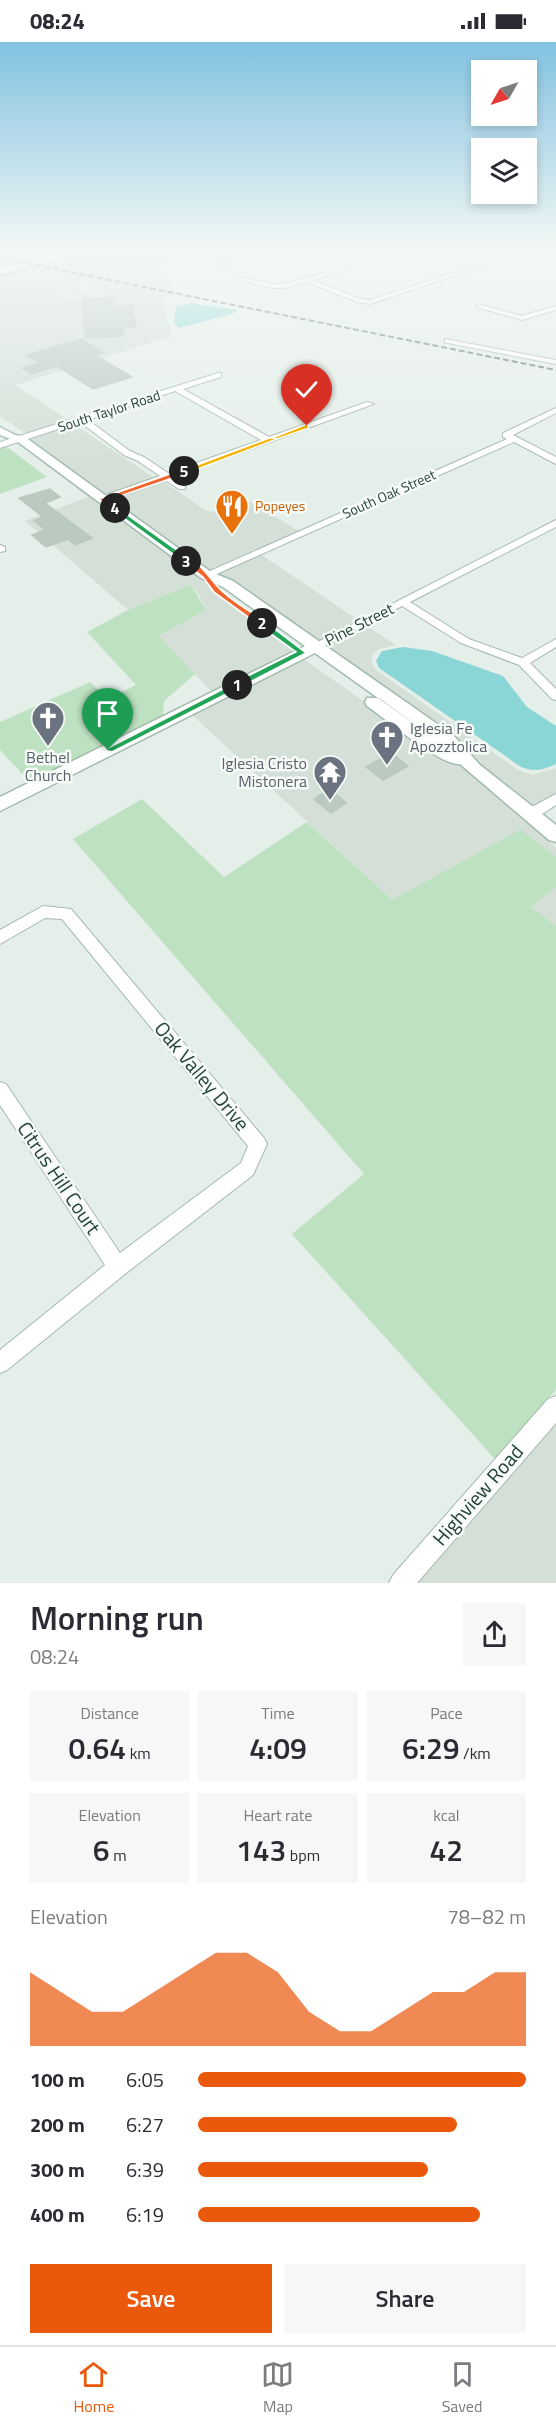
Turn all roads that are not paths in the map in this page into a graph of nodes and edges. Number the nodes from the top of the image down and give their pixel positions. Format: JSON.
{"nodes":[{"id":1,"x":448,"y":341,"type":"dead end"},
{"id":2,"x":556,"y":362,"type":"edge"},
{"id":3,"x":218,"y":375,"type":"dead end"},
{"id":4,"x":177,"y":390,"type":"junction"},
{"id":5,"x":370,"y":404,"type":"dead end"},
{"id":6,"x":556,"y":410,"type":"edge"},
{"id":7,"x":0,"y":420,"type":"edge"},
{"id":8,"x":83,"y":420,"type":"junction"},
{"id":9,"x":0,"y":430,"type":"edge"},
{"id":10,"x":21,"y":439,"type":"junction"},
{"id":11,"x":268,"y":440,"type":"junction"},
{"id":12,"x":512,"y":440,"type":"junction"},
{"id":13,"x":0,"y":445,"type":"edge"},
{"id":14,"x":556,"y":461,"type":"edge"},
{"id":15,"x":168,"y":477,"type":"junction"},
{"id":16,"x":182,"y":488,"type":"dead end"},
{"id":17,"x":103,"y":499,"type":"junction"},
{"id":18,"x":556,"y":523,"type":"edge"},
{"id":19,"x":206,"y":575,"type":"junction"},
{"id":20,"x":402,"y":602,"type":"junction"},
{"id":21,"x":556,"y":642,"type":"edge"},
{"id":22,"x":308,"y":650,"type":"junction"},
{"id":23,"x":523,"y":662,"type":"junction"},
{"id":24,"x":556,"y":696,"type":"edge"},
{"id":25,"x":556,"y":799,"type":"edge"},
{"id":26,"x":0,"y":805,"type":"edge"},
{"id":27,"x":531,"y":814,"type":"junction"},
{"id":28,"x":556,"y":834,"type":"edge"},
{"id":29,"x":0,"y":938,"type":"edge"},
{"id":30,"x":0,"y":1090,"type":"edge"},
{"id":31,"x":118,"y":1267,"type":"junction"},
{"id":32,"x":0,"y":1363,"type":"edge"},
{"id":33,"x":556,"y":1407,"type":"edge"},
{"id":34,"x":400,"y":1583,"type":"edge"}],
"edges":[{"from":1,"to":2,"type":"street"},
{"from":3,"to":4,"type":"street","name":"South Taylor Road"},
{"from":4,"to":8,"type":"street","name":"South Taylor Road"},
{"from":4,"to":11,"type":"street"},
{"from":5,"to":11,"type":"street"},
{"from":6,"to":12,"type":"street","name":"South Oak Street"},
{"from":7,"to":10,"type":"main road"},
{"from":8,"to":10,"type":"street","name":"South Taylor Road"},
{"from":8,"to":15,"type":"street"},
{"from":9,"to":10,"type":"main road"},
{"from":10,"to":13,"type":"street","name":"South Taylor Road"},
{"from":10,"to":17,"type":"main road"},
{"from":11,"to":15,"type":"street"},
{"from":12,"to":14,"type":"street"},
{"from":12,"to":19,"type":"street","name":"South Oak Street"},
{"from":15,"to":16,"type":"street"},
{"from":15,"to":17,"type":"street"},
{"from":17,"to":19,"type":"main road"},
{"from":18,"to":20,"type":"street","name":"Pine Street"},
{"from":19,"to":22,"type":"main road"},
{"from":20,"to":22,"type":"street","name":"Pine Street"},
{"from":20,"to":23,"type":"street"},
{"from":21,"to":23,"type":"street"},
{"from":22,"to":26,"type":"main road","name":"Pine Street"},
{"from":22,"to":27,"type":"main road"},
{"from":23,"to":24,"type":"street"},
{"from":25,"to":27,"type":"street"},
{"from":27,"to":28,"type":"main road"},
{"from":29,"to":31,"type":"street","name":"Oak Valley Drive"},
{"from":30,"to":31,"type":"street","name":"Citrus Hill Court"},
{"from":31,"to":32,"type":"street","name":"Oak Valley Drive"},
{"from":33,"to":34,"type":"street","name":"Highview Road"}]}
